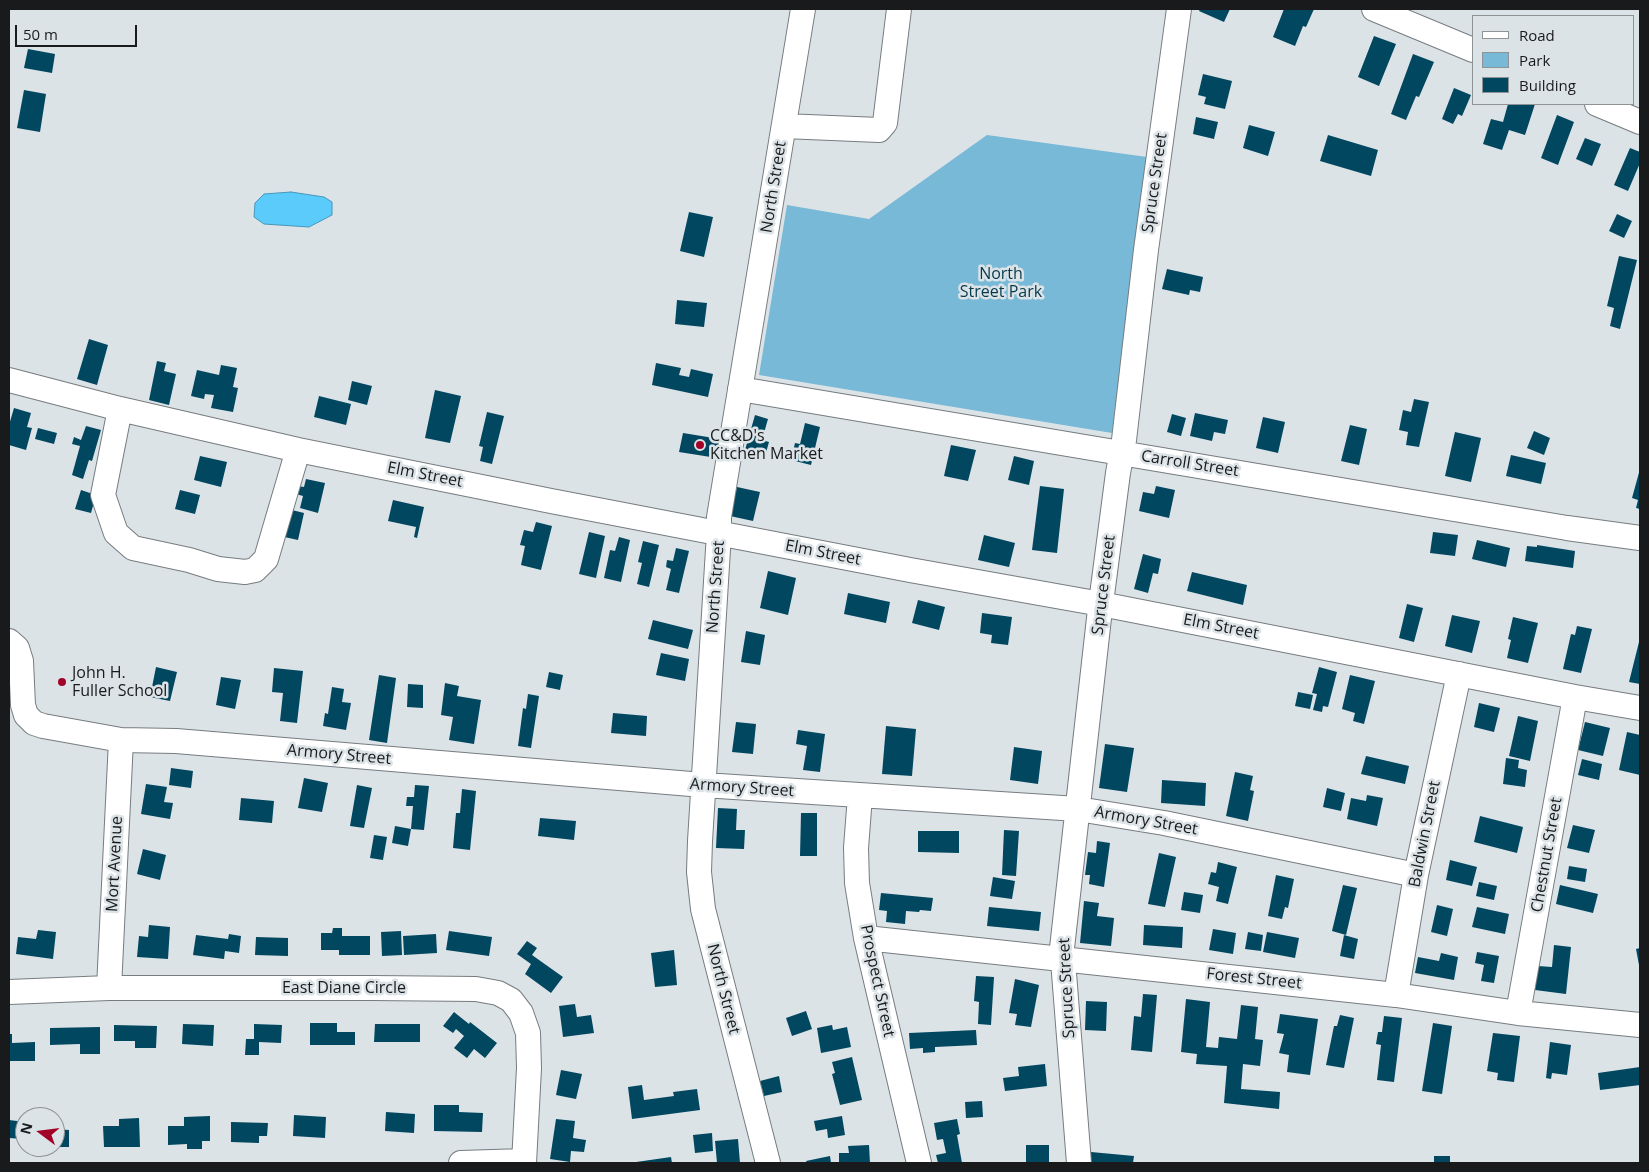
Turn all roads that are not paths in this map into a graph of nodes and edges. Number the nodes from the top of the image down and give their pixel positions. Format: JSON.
{"nodes":[{"id":1,"x":803,"y":9,"type":"edge"},
{"id":2,"x":899,"y":9,"type":"edge"},
{"id":3,"x":1179,"y":9,"type":"edge"},
{"id":4,"x":1374,"y":9,"type":"edge"},
{"id":5,"x":1472,"y":50,"type":"edge"},
{"id":6,"x":1599,"y":105,"type":"edge"},
{"id":7,"x":1640,"y":122,"type":"edge"},
{"id":8,"x":784,"y":126,"type":"junction"},
{"id":9,"x":9,"y":380,"type":"edge"},
{"id":10,"x":740,"y":389,"type":"junction"},
{"id":11,"x":120,"y":409,"type":"junction"},
{"id":12,"x":298,"y":450,"type":"junction"},
{"id":13,"x":1122,"y":453,"type":"junction"},
{"id":14,"x":719,"y":533,"type":"junction"},
{"id":15,"x":1640,"y":538,"type":"edge"},
{"id":16,"x":1101,"y":604,"type":"junction"},
{"id":17,"x":9,"y":641,"type":"edge"},
{"id":18,"x":1458,"y":674,"type":"junction"},
{"id":19,"x":1576,"y":697,"type":"junction"},
{"id":20,"x":1640,"y":708,"type":"edge"},
{"id":21,"x":121,"y":740,"type":"junction"},
{"id":22,"x":703,"y":785,"type":"junction"},
{"id":23,"x":860,"y":796,"type":"junction"},
{"id":24,"x":1078,"y":809,"type":"junction"},
{"id":25,"x":1416,"y":875,"type":"junction"},
{"id":26,"x":866,"y":938,"type":"junction"},
{"id":27,"x":1064,"y":959,"type":"junction"},
{"id":28,"x":109,"y":988,"type":"junction"},
{"id":29,"x":9,"y":992,"type":"edge"},
{"id":30,"x":1396,"y":995,"type":"junction"},
{"id":31,"x":1518,"y":1013,"type":"junction"},
{"id":32,"x":1640,"y":1025,"type":"edge"},
{"id":33,"x":524,"y":1162,"type":"edge"},
{"id":34,"x":461,"y":1163,"type":"edge"},
{"id":35,"x":768,"y":1163,"type":"edge"},
{"id":36,"x":919,"y":1163,"type":"edge"},
{"id":37,"x":1079,"y":1163,"type":"edge"}],
"edges":[{"from":1,"to":8,"type":"street","name":"North Street"},
{"from":2,"to":8,"type":"street"},
{"from":3,"to":13,"type":"street","name":"Spruce Street"},
{"from":4,"to":5,"type":"street"},
{"from":6,"to":7,"type":"street"},
{"from":8,"to":10,"type":"street","name":"North Street"},
{"from":9,"to":11,"type":"street","name":"Elm Street"},
{"from":10,"to":13,"type":"street","name":"Carroll Street"},
{"from":10,"to":14,"type":"street","name":"North Street"},
{"from":11,"to":12,"type":"street","name":"Elm Street"},
{"from":11,"to":12,"type":"street"},
{"from":12,"to":14,"type":"street","name":"Elm Street"},
{"from":13,"to":15,"type":"street","name":"Carroll Street"},
{"from":13,"to":16,"type":"street","name":"Spruce Street"},
{"from":14,"to":16,"type":"street","name":"Elm Street"},
{"from":14,"to":22,"type":"street","name":"North Street"},
{"from":16,"to":18,"type":"street","name":"Elm Street"},
{"from":16,"to":24,"type":"street","name":"Spruce Street"},
{"from":17,"to":21,"type":"street","name":"Armory Street"},
{"from":18,"to":19,"type":"street","name":"Elm Street"},
{"from":18,"to":25,"type":"street","name":"Baldwin Street"},
{"from":19,"to":20,"type":"street","name":"Elm Street"},
{"from":19,"to":31,"type":"street","name":"Chestnut Street"},
{"from":21,"to":22,"type":"street","name":"Armory Street"},
{"from":21,"to":28,"type":"street","name":"Mort Avenue"},
{"from":22,"to":23,"type":"street","name":"Armory Street"},
{"from":22,"to":35,"type":"street","name":"North Street"},
{"from":23,"to":24,"type":"street","name":"Armory Street"},
{"from":23,"to":26,"type":"street","name":"Prospect Street"},
{"from":24,"to":25,"type":"street","name":"Armory Street"},
{"from":24,"to":27,"type":"street","name":"Spruce Street"},
{"from":25,"to":30,"type":"street","name":"Baldwin Street"},
{"from":26,"to":27,"type":"street","name":"Forest Street"},
{"from":26,"to":36,"type":"street","name":"Prospect Street"},
{"from":27,"to":30,"type":"street","name":"Forest Street"},
{"from":27,"to":37,"type":"street","name":"Spruce Street"},
{"from":28,"to":29,"type":"street","name":"East Diane Circle"},
{"from":28,"to":33,"type":"street","name":"East Diane Circle"},
{"from":30,"to":31,"type":"street","name":"Forest Street"},
{"from":31,"to":32,"type":"street","name":"Forest Street"},
{"from":33,"to":34,"type":"street"}]}
